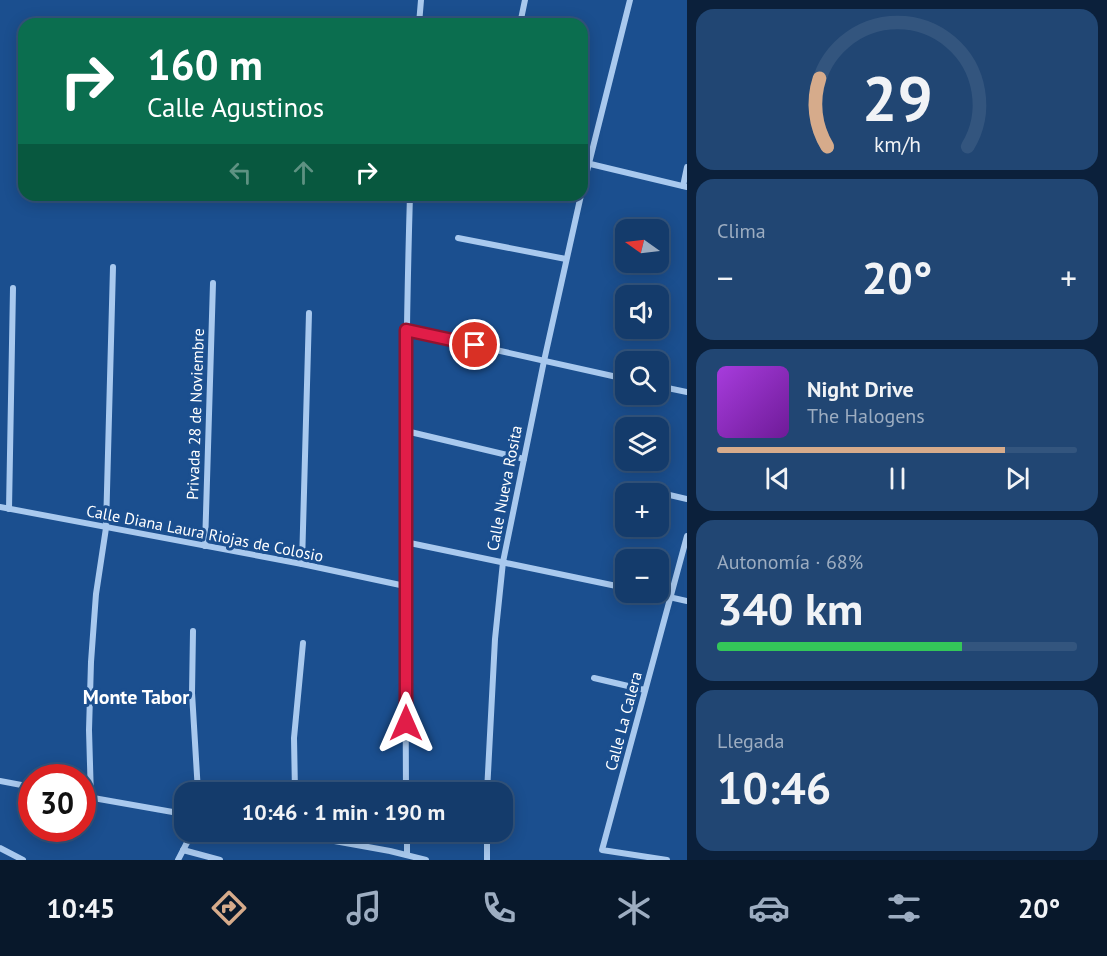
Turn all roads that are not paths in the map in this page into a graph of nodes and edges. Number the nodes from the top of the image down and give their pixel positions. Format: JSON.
{"nodes":[{"id":1,"x":421,"y":0,"type":"edge"},
{"id":2,"x":525,"y":0,"type":"edge"},
{"id":3,"x":630,"y":0,"type":"edge"},
{"id":4,"x":420,"y":18,"type":"edge"},
{"id":5,"x":521,"y":18,"type":"edge"},
{"id":6,"x":588,"y":151,"type":"edge"},
{"id":7,"x":588,"y":163,"type":"edge"},
{"id":8,"x":687,"y":167,"type":"edge"},
{"id":9,"x":685,"y":186,"type":"edge"},
{"id":10,"x":410,"y":201,"type":"edge"},
{"id":11,"x":580,"y":201,"type":"edge"},
{"id":12,"x":458,"y":238,"type":"dead end"},
{"id":13,"x":566,"y":258,"type":"junction"},
{"id":14,"x":113,"y":267,"type":"dead end"},
{"id":15,"x":213,"y":283,"type":"dead end"},
{"id":16,"x":13,"y":288,"type":"dead end"},
{"id":17,"x":309,"y":313,"type":"dead end"},
{"id":18,"x":406,"y":330,"type":"junction"},
{"id":19,"x":544,"y":360,"type":"junction"},
{"id":20,"x":615,"y":376,"type":"edge"},
{"id":21,"x":669,"y":388,"type":"edge"},
{"id":22,"x":687,"y":392,"type":"edge"},
{"id":23,"x":406,"y":431,"type":"junction"},
{"id":24,"x":524,"y":459,"type":"junction"},
{"id":25,"x":669,"y":495,"type":"edge"},
{"id":26,"x":687,"y":499,"type":"edge"},
{"id":27,"x":0,"y":507,"type":"edge"},
{"id":28,"x":9,"y":509,"type":"junction"},
{"id":29,"x":106,"y":528,"type":"junction"},
{"id":30,"x":687,"y":536,"type":"edge"},
{"id":31,"x":405,"y":542,"type":"junction"},
{"id":32,"x":205,"y":546,"type":"junction"},
{"id":33,"x":503,"y":562,"type":"junction"},
{"id":34,"x":302,"y":564,"type":"junction"},
{"id":35,"x":405,"y":586,"type":"junction"},
{"id":36,"x":615,"y":586,"type":"edge"},
{"id":37,"x":670,"y":597,"type":"junction"},
{"id":38,"x":687,"y":601,"type":"edge"},
{"id":39,"x":194,"y":631,"type":"dead end"},
{"id":40,"x":303,"y":643,"type":"dead end"},
{"id":41,"x":594,"y":678,"type":"dead end"},
{"id":42,"x":645,"y":690,"type":"junction"},
{"id":43,"x":90,"y":764,"type":"edge"},
{"id":44,"x":0,"y":781,"type":"edge"},
{"id":45,"x":197,"y":782,"type":"edge"},
{"id":46,"x":295,"y":782,"type":"edge"},
{"id":47,"x":406,"y":782,"type":"edge"},
{"id":48,"x":487,"y":782,"type":"edge"},
{"id":49,"x":18,"y":784,"type":"edge"},
{"id":50,"x":96,"y":799,"type":"edge"},
{"id":51,"x":174,"y":812,"type":"edge"},
{"id":52,"x":187,"y":842,"type":"edge"},
{"id":53,"x":343,"y":842,"type":"edge"},
{"id":54,"x":407,"y":842,"type":"edge"},
{"id":55,"x":487,"y":842,"type":"edge"},
{"id":56,"x":0,"y":848,"type":"edge"},
{"id":57,"x":183,"y":850,"type":"junction"},
{"id":58,"x":390,"y":851,"type":"junction"},
{"id":59,"x":407,"y":855,"type":"junction"},
{"id":60,"x":23,"y":860,"type":"edge"},
{"id":61,"x":178,"y":860,"type":"edge"},
{"id":62,"x":220,"y":860,"type":"edge"},
{"id":63,"x":387,"y":860,"type":"edge"},
{"id":64,"x":426,"y":860,"type":"edge"},
{"id":65,"x":487,"y":860,"type":"edge"},
{"id":66,"x":667,"y":860,"type":"edge"}],
"edges":[{"from":1,"to":4,"type":"street"},
{"from":2,"to":5,"type":"street"},
{"from":3,"to":6,"type":"street","name":"Calle Nueva Rosita"},
{"from":7,"to":9,"type":"street"},
{"from":8,"to":9,"type":"street"},
{"from":10,"to":18,"type":"street"},
{"from":11,"to":13,"type":"street","name":"Calle Nueva Rosita"},
{"from":12,"to":13,"type":"street"},
{"from":13,"to":19,"type":"street","name":"Calle Nueva Rosita"},
{"from":14,"to":29,"type":"street"},
{"from":15,"to":32,"type":"street","name":"Privada 28 de Noviembre"},
{"from":16,"to":28,"type":"street"},
{"from":17,"to":34,"type":"street"},
{"from":18,"to":19,"type":"street"},
{"from":18,"to":23,"type":"street"},
{"from":19,"to":20,"type":"street"},
{"from":19,"to":24,"type":"street","name":"Calle Nueva Rosita"},
{"from":21,"to":22,"type":"street"},
{"from":23,"to":24,"type":"street"},
{"from":23,"to":31,"type":"street"},
{"from":24,"to":33,"type":"street","name":"Calle Nueva Rosita"},
{"from":25,"to":26,"type":"street"},
{"from":27,"to":28,"type":"street","name":"Calle Diana Laura Riojas de Colosio"},
{"from":28,"to":29,"type":"street","name":"Calle Diana Laura Riojas de Colosio"},
{"from":29,"to":32,"type":"street","name":"Calle Diana Laura Riojas de Colosio"},
{"from":29,"to":43,"type":"street"},
{"from":30,"to":37,"type":"street","name":"Calle La Calera"},
{"from":31,"to":33,"type":"street"},
{"from":31,"to":35,"type":"street"},
{"from":32,"to":34,"type":"street","name":"Calle Diana Laura Riojas de Colosio"},
{"from":33,"to":36,"type":"street"},
{"from":33,"to":48,"type":"street","name":"Calle Nueva Rosita"},
{"from":34,"to":35,"type":"street","name":"Calle Diana Laura Riojas de Colosio"},
{"from":35,"to":47,"type":"street"},
{"from":37,"to":38,"type":"street"},
{"from":37,"to":42,"type":"street","name":"Calle La Calera"},
{"from":39,"to":45,"type":"street"},
{"from":40,"to":46,"type":"street"},
{"from":41,"to":42,"type":"street"},
{"from":42,"to":66,"type":"street","name":"Calle La Calera"},
{"from":44,"to":49,"type":"street"},
{"from":50,"to":51,"type":"street"},
{"from":52,"to":57,"type":"street"},
{"from":53,"to":58,"type":"street"},
{"from":54,"to":59,"type":"street"},
{"from":55,"to":65,"type":"street"},
{"from":56,"to":60,"type":"street"},
{"from":57,"to":61,"type":"street"},
{"from":57,"to":62,"type":"street"},
{"from":58,"to":59,"type":"street"},
{"from":58,"to":63,"type":"street"},
{"from":59,"to":64,"type":"street"}]}
